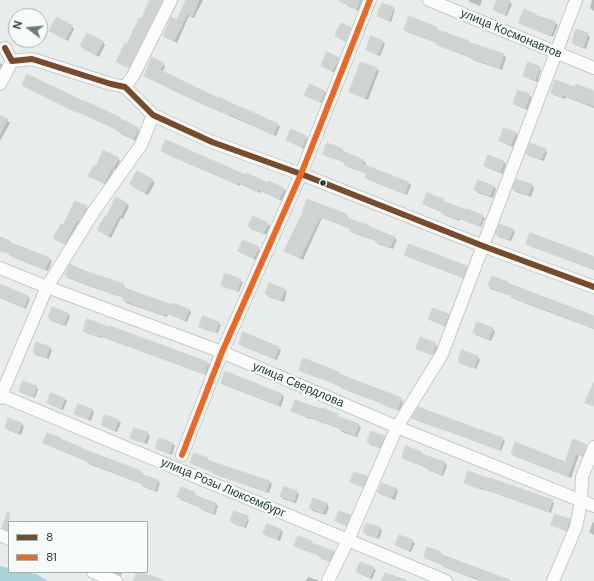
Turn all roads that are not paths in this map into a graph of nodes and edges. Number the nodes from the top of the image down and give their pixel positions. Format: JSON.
{"nodes":[{"id":1,"x":171,"y":0,"type":"edge"},
{"id":2,"x":370,"y":0,"type":"edge"},
{"id":3,"x":429,"y":0,"type":"edge"},
{"id":4,"x":576,"y":0,"type":"edge"},
{"id":5,"x":5,"y":48,"type":"dead end"},
{"id":6,"x":555,"y":53,"type":"junction"},
{"id":7,"x":12,"y":60,"type":"junction"},
{"id":8,"x":594,"y":68,"type":"edge"},
{"id":9,"x":0,"y":84,"type":"edge"},
{"id":10,"x":125,"y":87,"type":"junction"},
{"id":11,"x":153,"y":115,"type":"junction"},
{"id":12,"x":301,"y":174,"type":"junction"},
{"id":13,"x":483,"y":246,"type":"junction"},
{"id":14,"x":0,"y":268,"type":"edge"},
{"id":15,"x":47,"y":286,"type":"junction"},
{"id":16,"x":594,"y":287,"type":"edge"},
{"id":17,"x":222,"y":352,"type":"junction"},
{"id":18,"x":0,"y":396,"type":"edge"},
{"id":19,"x":397,"y":427,"type":"junction"},
{"id":20,"x":594,"y":447,"type":"edge"},
{"id":21,"x":182,"y":454,"type":"dead end"},
{"id":22,"x":581,"y":502,"type":"junction"},
{"id":23,"x":594,"y":506,"type":"edge"},
{"id":24,"x":348,"y":540,"type":"junction"},
{"id":25,"x":96,"y":573,"type":"edge"},
{"id":26,"x":116,"y":581,"type":"edge"},
{"id":27,"x":328,"y":581,"type":"edge"},
{"id":28,"x":446,"y":581,"type":"edge"},
{"id":29,"x":554,"y":581,"type":"edge"}],
"edges":[{"from":1,"to":10,"type":"street"},
{"from":2,"to":12,"type":"street"},
{"from":3,"to":6,"type":"street","name":"улица Космонавтов"},
{"from":4,"to":6,"type":"street"},
{"from":5,"to":7,"type":"street"},
{"from":6,"to":8,"type":"street","name":"улица Космонавтов"},
{"from":6,"to":13,"type":"street"},
{"from":7,"to":9,"type":"street"},
{"from":7,"to":10,"type":"street"},
{"from":10,"to":11,"type":"street"},
{"from":11,"to":12,"type":"street"},
{"from":11,"to":15,"type":"street"},
{"from":12,"to":13,"type":"street"},
{"from":12,"to":17,"type":"street"},
{"from":13,"to":16,"type":"street"},
{"from":13,"to":19,"type":"street"},
{"from":14,"to":15,"type":"street","name":"улица Свердлова"},
{"from":15,"to":17,"type":"street","name":"улица Свердлова"},
{"from":15,"to":18,"type":"street"},
{"from":17,"to":19,"type":"street","name":"улица Свердлова"},
{"from":17,"to":21,"type":"street"},
{"from":18,"to":24,"type":"street","name":"улица Розы Люксембург"},
{"from":19,"to":22,"type":"street","name":"улица Свердлова"},
{"from":19,"to":24,"type":"street"},
{"from":20,"to":22,"type":"street"},
{"from":22,"to":23,"type":"street","name":"улица Свердлова"},
{"from":22,"to":29,"type":"street"},
{"from":24,"to":27,"type":"street"},
{"from":24,"to":28,"type":"street","name":"улица Розы Люксембург"},
{"from":25,"to":26,"type":"street"}]}
